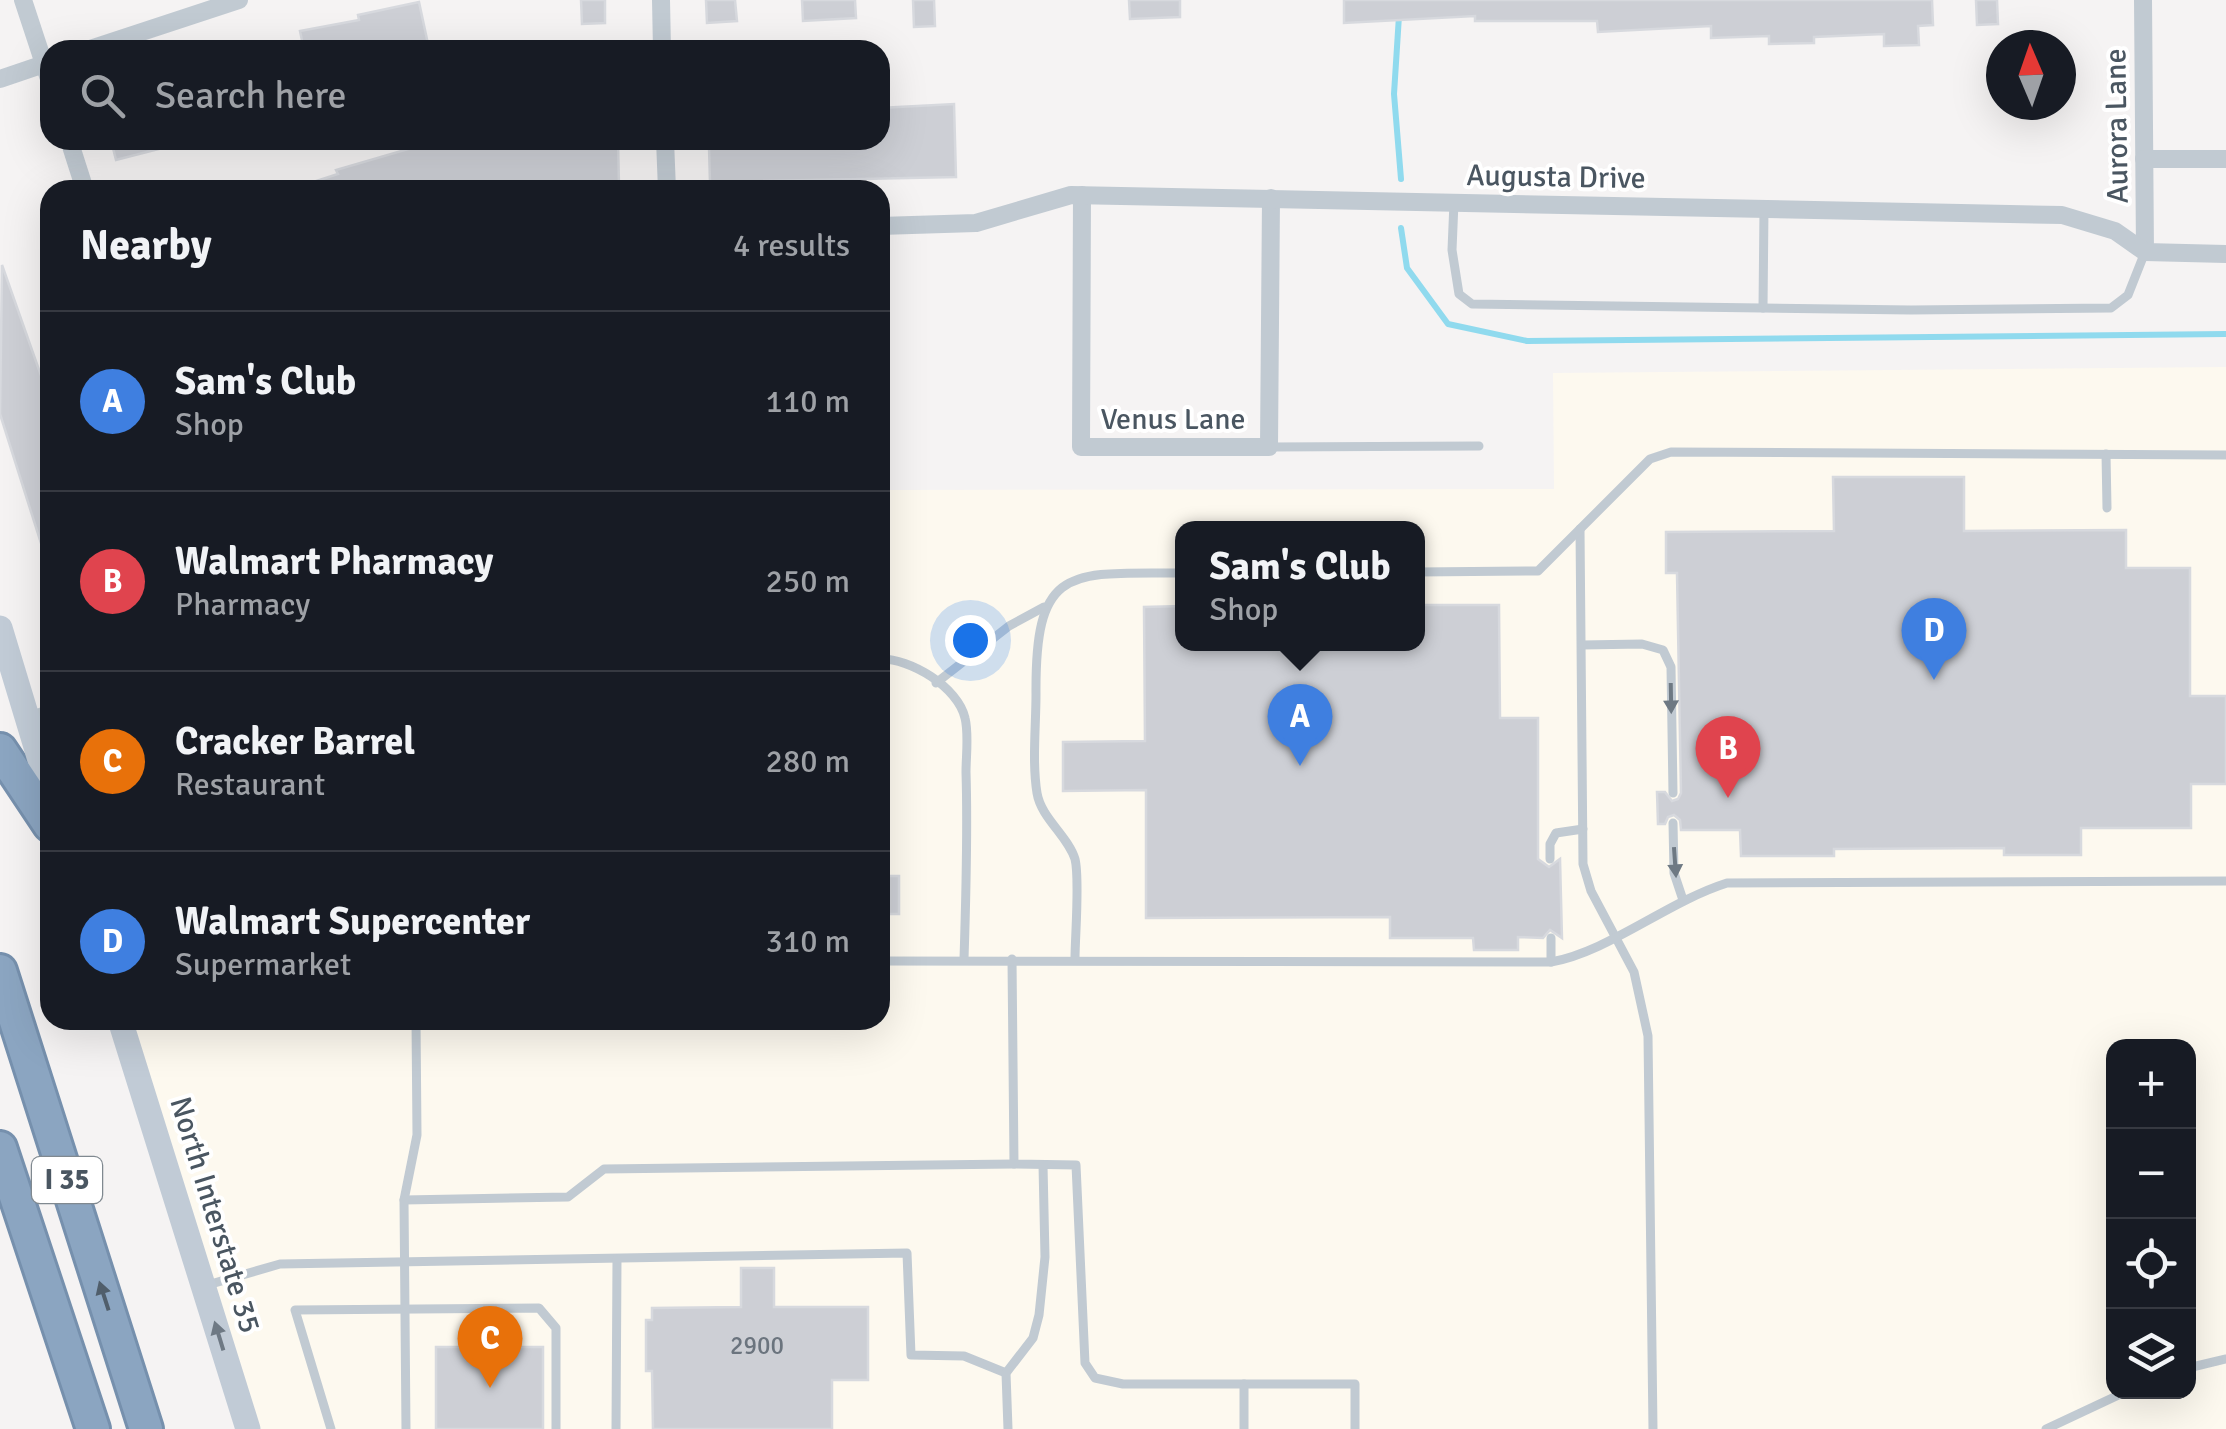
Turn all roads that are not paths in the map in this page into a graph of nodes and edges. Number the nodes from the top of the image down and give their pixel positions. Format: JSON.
{"nodes":[{"id":1,"x":23,"y":0,"type":"edge"},
{"id":2,"x":240,"y":0,"type":"edge"},
{"id":3,"x":660,"y":0,"type":"edge"},
{"id":4,"x":2143,"y":0,"type":"edge"},
{"id":5,"x":117,"y":40,"type":"edge"},
{"id":6,"x":662,"y":40,"type":"edge"},
{"id":7,"x":40,"y":47,"type":"edge"},
{"id":8,"x":40,"y":71,"type":"edge"},
{"id":9,"x":0,"y":79,"type":"edge"},
{"id":10,"x":72,"y":150,"type":"edge"},
{"id":11,"x":666,"y":150,"type":"edge"},
{"id":12,"x":2144,"y":159,"type":"junction"},
{"id":13,"x":2226,"y":159,"type":"edge"},
{"id":14,"x":82,"y":180,"type":"edge"},
{"id":15,"x":667,"y":180,"type":"edge"},
{"id":16,"x":1082,"y":195,"type":"junction"},
{"id":17,"x":1271,"y":198,"type":"junction"},
{"id":18,"x":1454,"y":202,"type":"junction"},
{"id":19,"x":1764,"y":209,"type":"junction"},
{"id":20,"x":890,"y":226,"type":"edge"},
{"id":21,"x":2145,"y":252,"type":"junction"},
{"id":22,"x":2226,"y":254,"type":"edge"},
{"id":23,"x":1763,"y":308,"type":"junction"},
{"id":24,"x":1479,"y":446,"type":"dead end"},
{"id":25,"x":1269,"y":447,"type":"junction"},
{"id":26,"x":2106,"y":454,"type":"junction"},
{"id":27,"x":2226,"y":455,"type":"edge"},
{"id":28,"x":2107,"y":508,"type":"dead end"},
{"id":29,"x":1580,"y":529,"type":"junction"},
{"id":30,"x":1425,"y":572,"type":"edge"},
{"id":31,"x":1175,"y":573,"type":"edge"},
{"id":32,"x":1047,"y":606,"type":"junction"},
{"id":33,"x":0,"y":628,"type":"edge"},
{"id":34,"x":1582,"y":645,"type":"junction"},
{"id":35,"x":890,"y":658,"type":"edge"},
{"id":36,"x":936,"y":682,"type":"junction"},
{"id":37,"x":38,"y":712,"type":"edge"},
{"id":38,"x":0,"y":750,"type":"edge"},
{"id":39,"x":1673,"y":792,"type":"dead end"},
{"id":40,"x":40,"y":810,"type":"edge"},
{"id":41,"x":1673,"y":824,"type":"dead end"},
{"id":42,"x":1583,"y":829,"type":"junction"},
{"id":43,"x":1550,"y":859,"type":"dead end"},
{"id":44,"x":2226,"y":881,"type":"edge"},
{"id":45,"x":1683,"y":900,"type":"junction"},
{"id":46,"x":1617,"y":935,"type":"junction"},
{"id":47,"x":1551,"y":938,"type":"dead end"},
{"id":48,"x":964,"y":959,"type":"junction"},
{"id":49,"x":1012,"y":959,"type":"junction"},
{"id":50,"x":1075,"y":959,"type":"junction"},
{"id":51,"x":890,"y":961,"type":"edge"},
{"id":52,"x":1551,"y":962,"type":"junction"},
{"id":53,"x":0,"y":971,"type":"edge"},
{"id":54,"x":128,"y":1030,"type":"edge"},
{"id":55,"x":416,"y":1030,"type":"edge"},
{"id":56,"x":0,"y":1148,"type":"edge"},
{"id":57,"x":1014,"y":1164,"type":"junction"},
{"id":58,"x":1042,"y":1165,"type":"junction"},
{"id":59,"x":404,"y":1200,"type":"junction"},
{"id":60,"x":617,"y":1259,"type":"junction"},
{"id":61,"x":404,"y":1262,"type":"junction"},
{"id":62,"x":204,"y":1286,"type":"junction"},
{"id":63,"x":406,"y":1307,"type":"junction"},
{"id":64,"x":2226,"y":1359,"type":"edge"},
{"id":65,"x":2196,"y":1366,"type":"edge"},
{"id":66,"x":1006,"y":1374,"type":"junction"},
{"id":67,"x":1244,"y":1384,"type":"junction"},
{"id":68,"x":2110,"y":1399,"type":"edge"},
{"id":69,"x":93,"y":1429,"type":"edge"},
{"id":70,"x":146,"y":1429,"type":"edge"},
{"id":71,"x":248,"y":1429,"type":"edge"},
{"id":72,"x":332,"y":1429,"type":"edge"},
{"id":73,"x":406,"y":1429,"type":"edge"},
{"id":74,"x":556,"y":1429,"type":"edge"},
{"id":75,"x":616,"y":1429,"type":"edge"},
{"id":76,"x":1008,"y":1429,"type":"edge"},
{"id":77,"x":1244,"y":1429,"type":"edge"},
{"id":78,"x":1354,"y":1429,"type":"edge"},
{"id":79,"x":1653,"y":1429,"type":"edge"},
{"id":80,"x":2046,"y":1429,"type":"edge"}],
"edges":[{"from":1,"to":7,"type":"street"},
{"from":2,"to":5,"type":"street"},
{"from":3,"to":6,"type":"street"},
{"from":4,"to":12,"type":"street","name":"Aurora Lane"},
{"from":8,"to":9,"type":"street"},
{"from":10,"to":14,"type":"street"},
{"from":11,"to":15,"type":"street"},
{"from":12,"to":13,"type":"street"},
{"from":12,"to":21,"type":"street","name":"Aurora Lane"},
{"from":16,"to":17,"type":"street","name":"Augusta Drive"},
{"from":16,"to":20,"type":"street","name":"Augusta Drive"},
{"from":16,"to":25,"type":"street","name":"Venus Lane"},
{"from":17,"to":18,"type":"street","name":"Augusta Drive"},
{"from":17,"to":25,"type":"street","name":"Venus Lane"},
{"from":18,"to":19,"type":"street","name":"Augusta Drive"},
{"from":18,"to":23,"type":"lane"},
{"from":19,"to":21,"type":"street","name":"Augusta Drive"},
{"from":19,"to":23,"type":"lane"},
{"from":21,"to":22,"type":"street","name":"Augusta Drive"},
{"from":21,"to":23,"type":"lane"},
{"from":24,"to":25,"type":"lane"},
{"from":26,"to":27,"type":"lane"},
{"from":26,"to":28,"type":"lane"},
{"from":26,"to":29,"type":"lane"},
{"from":29,"to":30,"type":"lane"},
{"from":29,"to":34,"type":"lane"},
{"from":31,"to":32,"type":"lane"},
{"from":32,"to":36,"type":"lane"},
{"from":32,"to":50,"type":"lane"},
{"from":33,"to":37,"type":"main road"},
{"from":34,"to":39,"type":"lane","one_way":true},
{"from":34,"to":42,"type":"lane"},
{"from":35,"to":36,"type":"lane"},
{"from":36,"to":48,"type":"lane"},
{"from":38,"to":40,"type":"highway"},
{"from":41,"to":45,"type":"lane","one_way":true},
{"from":42,"to":43,"type":"lane"},
{"from":42,"to":46,"type":"lane"},
{"from":44,"to":45,"type":"lane"},
{"from":45,"to":46,"type":"lane"},
{"from":46,"to":52,"type":"lane"},
{"from":46,"to":79,"type":"lane"},
{"from":47,"to":52,"type":"lane"},
{"from":48,"to":49,"type":"lane"},
{"from":48,"to":51,"type":"lane"},
{"from":49,"to":50,"type":"lane"},
{"from":49,"to":57,"type":"lane"},
{"from":50,"to":52,"type":"lane"},
{"from":70,"to":53,"type":"highway","number":"I 35","one_way":true},
{"from":54,"to":62,"type":"main road","name":"North Interstate 35"},
{"from":55,"to":59,"type":"lane"},
{"from":56,"to":69,"type":"highway","number":"I 35"},
{"from":57,"to":58,"type":"lane"},
{"from":57,"to":59,"type":"lane"},
{"from":58,"to":66,"type":"lane"},
{"from":58,"to":67,"type":"lane"},
{"from":59,"to":61,"type":"lane"},
{"from":60,"to":61,"type":"lane"},
{"from":60,"to":66,"type":"lane"},
{"from":60,"to":75,"type":"lane"},
{"from":61,"to":62,"type":"lane"},
{"from":61,"to":63,"type":"lane"},
{"from":71,"to":62,"type":"main road","name":"North Interstate 35","one_way":true},
{"from":63,"to":72,"type":"lane"},
{"from":63,"to":73,"type":"lane"},
{"from":63,"to":74,"type":"lane"},
{"from":64,"to":65,"type":"lane"},
{"from":66,"to":76,"type":"lane"},
{"from":67,"to":77,"type":"lane"},
{"from":67,"to":78,"type":"lane"},
{"from":68,"to":80,"type":"lane"}]}
